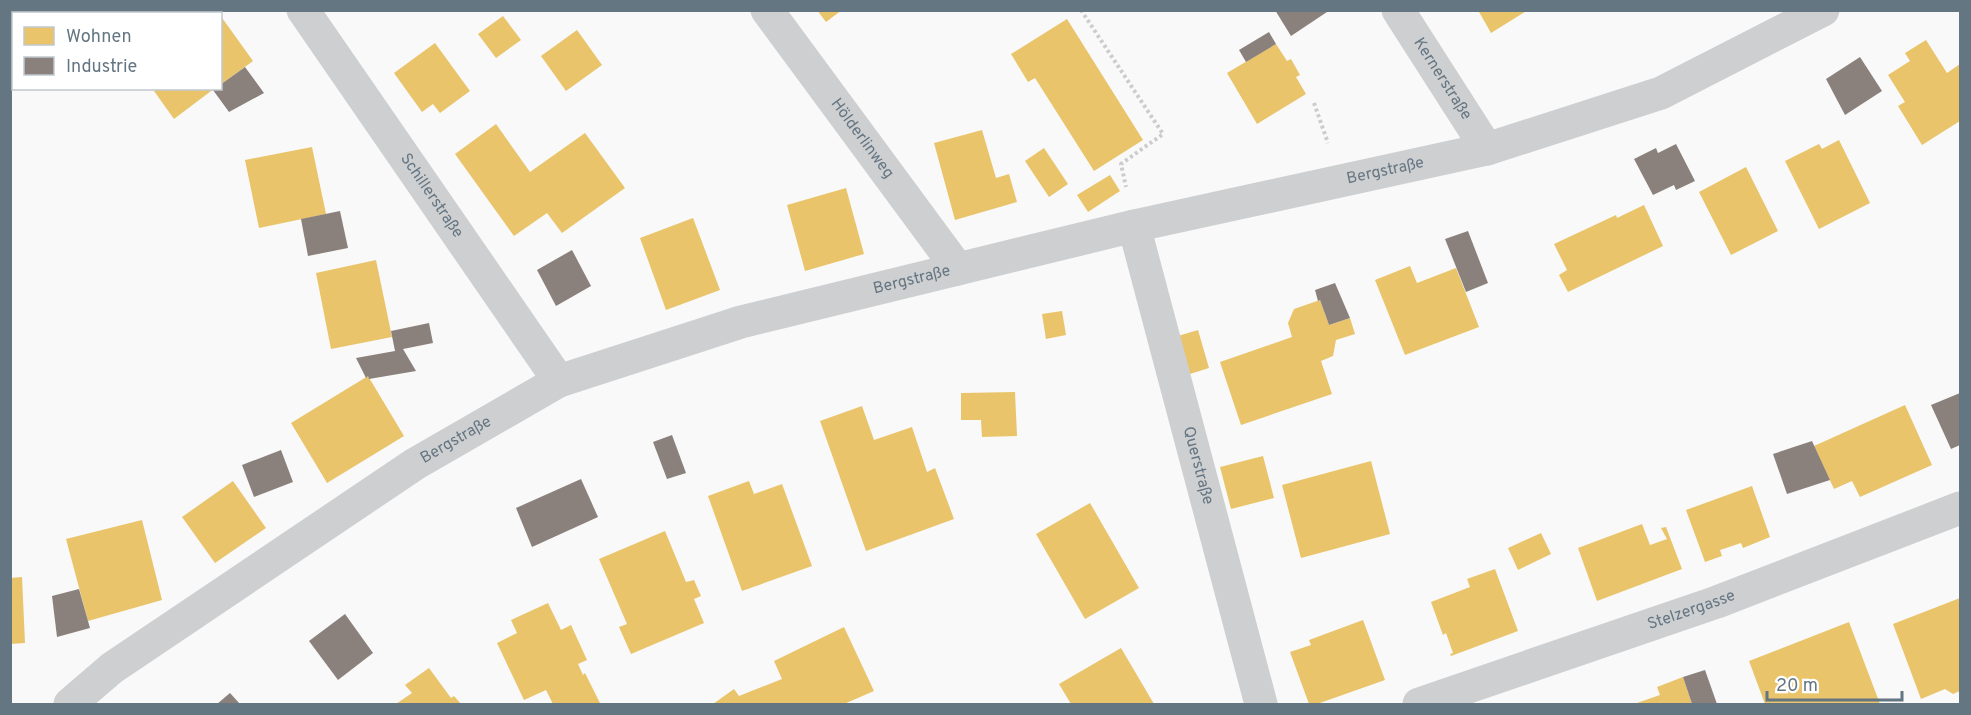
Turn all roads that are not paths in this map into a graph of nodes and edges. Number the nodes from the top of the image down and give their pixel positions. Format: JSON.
{"nodes":[{"id":1,"x":303,"y":10,"type":"edge"},
{"id":2,"x":767,"y":10,"type":"edge"},
{"id":3,"x":1398,"y":10,"type":"edge"},
{"id":4,"x":1824,"y":10,"type":"edge"},
{"id":5,"x":1487,"y":149,"type":"junction"},
{"id":6,"x":1134,"y":226,"type":"junction"},
{"id":7,"x":958,"y":269,"type":"junction"},
{"id":8,"x":559,"y":381,"type":"junction"},
{"id":9,"x":1960,"y":508,"type":"edge"},
{"id":10,"x":70,"y":705,"type":"edge"},
{"id":11,"x":1261,"y":705,"type":"edge"},
{"id":12,"x":1419,"y":705,"type":"edge"}],
"edges":[{"from":1,"to":8,"type":"street","name":"Schillerstraße"},
{"from":2,"to":7,"type":"street","name":"Hölderlinweg"},
{"from":3,"to":5,"type":"street","name":"Kernerstraße"},
{"from":4,"to":5,"type":"street","name":"Bergstraße"},
{"from":5,"to":6,"type":"street","name":"Bergstraße"},
{"from":6,"to":7,"type":"street","name":"Bergstraße"},
{"from":6,"to":11,"type":"street","name":"Querstraße"},
{"from":7,"to":8,"type":"street","name":"Bergstraße"},
{"from":8,"to":10,"type":"street","name":"Bergstraße"},
{"from":9,"to":12,"type":"street","name":"Stelzergasse"}]}
